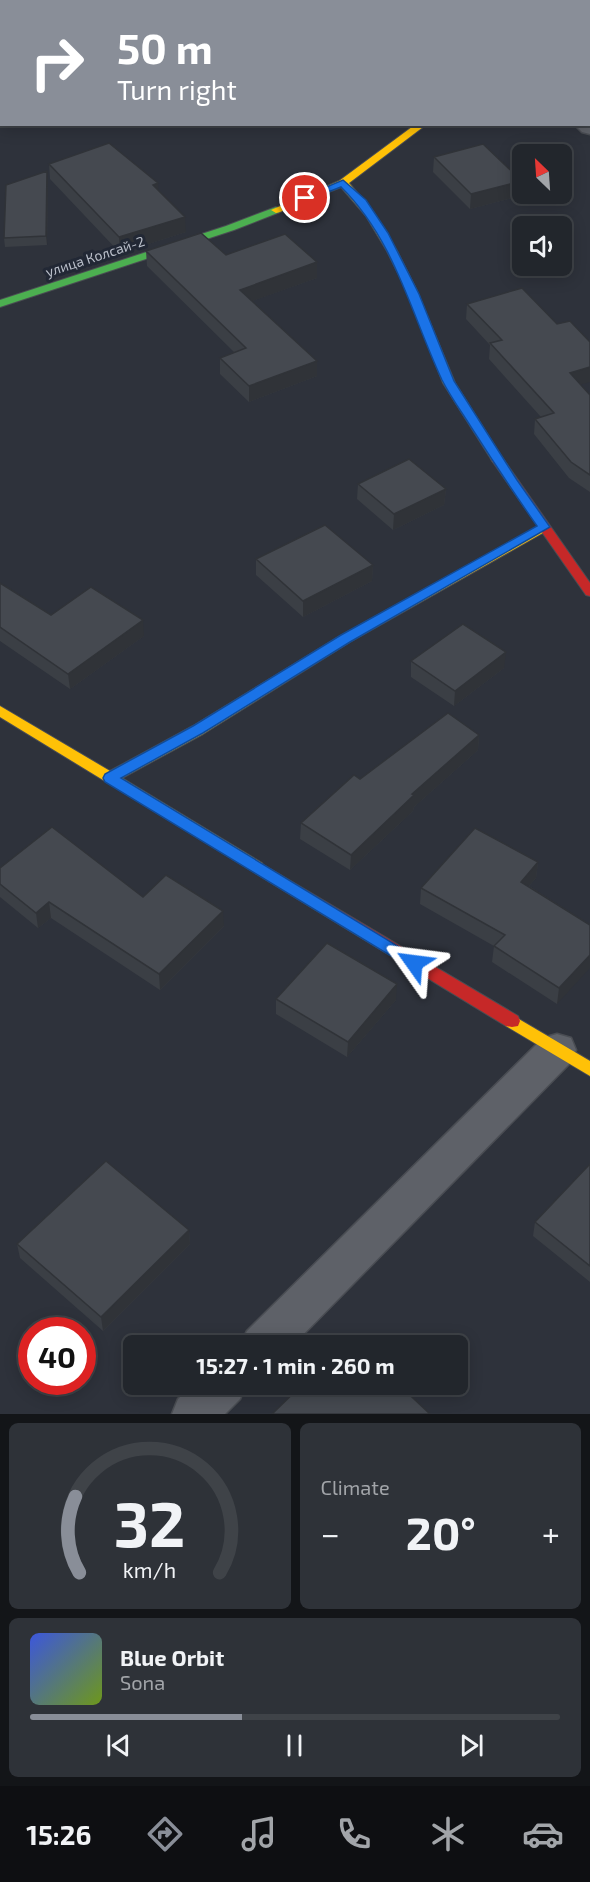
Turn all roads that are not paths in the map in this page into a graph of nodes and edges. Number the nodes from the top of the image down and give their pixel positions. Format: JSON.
{"nodes":[{"id":1,"x":420,"y":126,"type":"edge"},
{"id":2,"x":343,"y":183,"type":"junction"},
{"id":3,"x":0,"y":304,"type":"edge"},
{"id":4,"x":544,"y":527,"type":"junction"},
{"id":5,"x":590,"y":592,"type":"edge"},
{"id":6,"x":0,"y":711,"type":"edge"},
{"id":7,"x":110,"y":778,"type":"junction"},
{"id":8,"x":574,"y":1059,"type":"edge"},
{"id":9,"x":274,"y":1335,"type":"edge"},
{"id":10,"x":213,"y":1395,"type":"edge"},
{"id":11,"x":194,"y":1414,"type":"edge"}],
"edges":[{"from":1,"to":2,"type":"street","name":"улица Колсай-2"},
{"from":2,"to":3,"type":"street","name":"улица Колсай-2"},
{"from":2,"to":4,"type":"street"},
{"from":4,"to":5,"type":"street"},
{"from":4,"to":7,"type":"street"},
{"from":6,"to":7,"type":"street"},
{"from":7,"to":8,"type":"street"},
{"from":8,"to":9,"type":"street"},
{"from":10,"to":11,"type":"street"}]}
